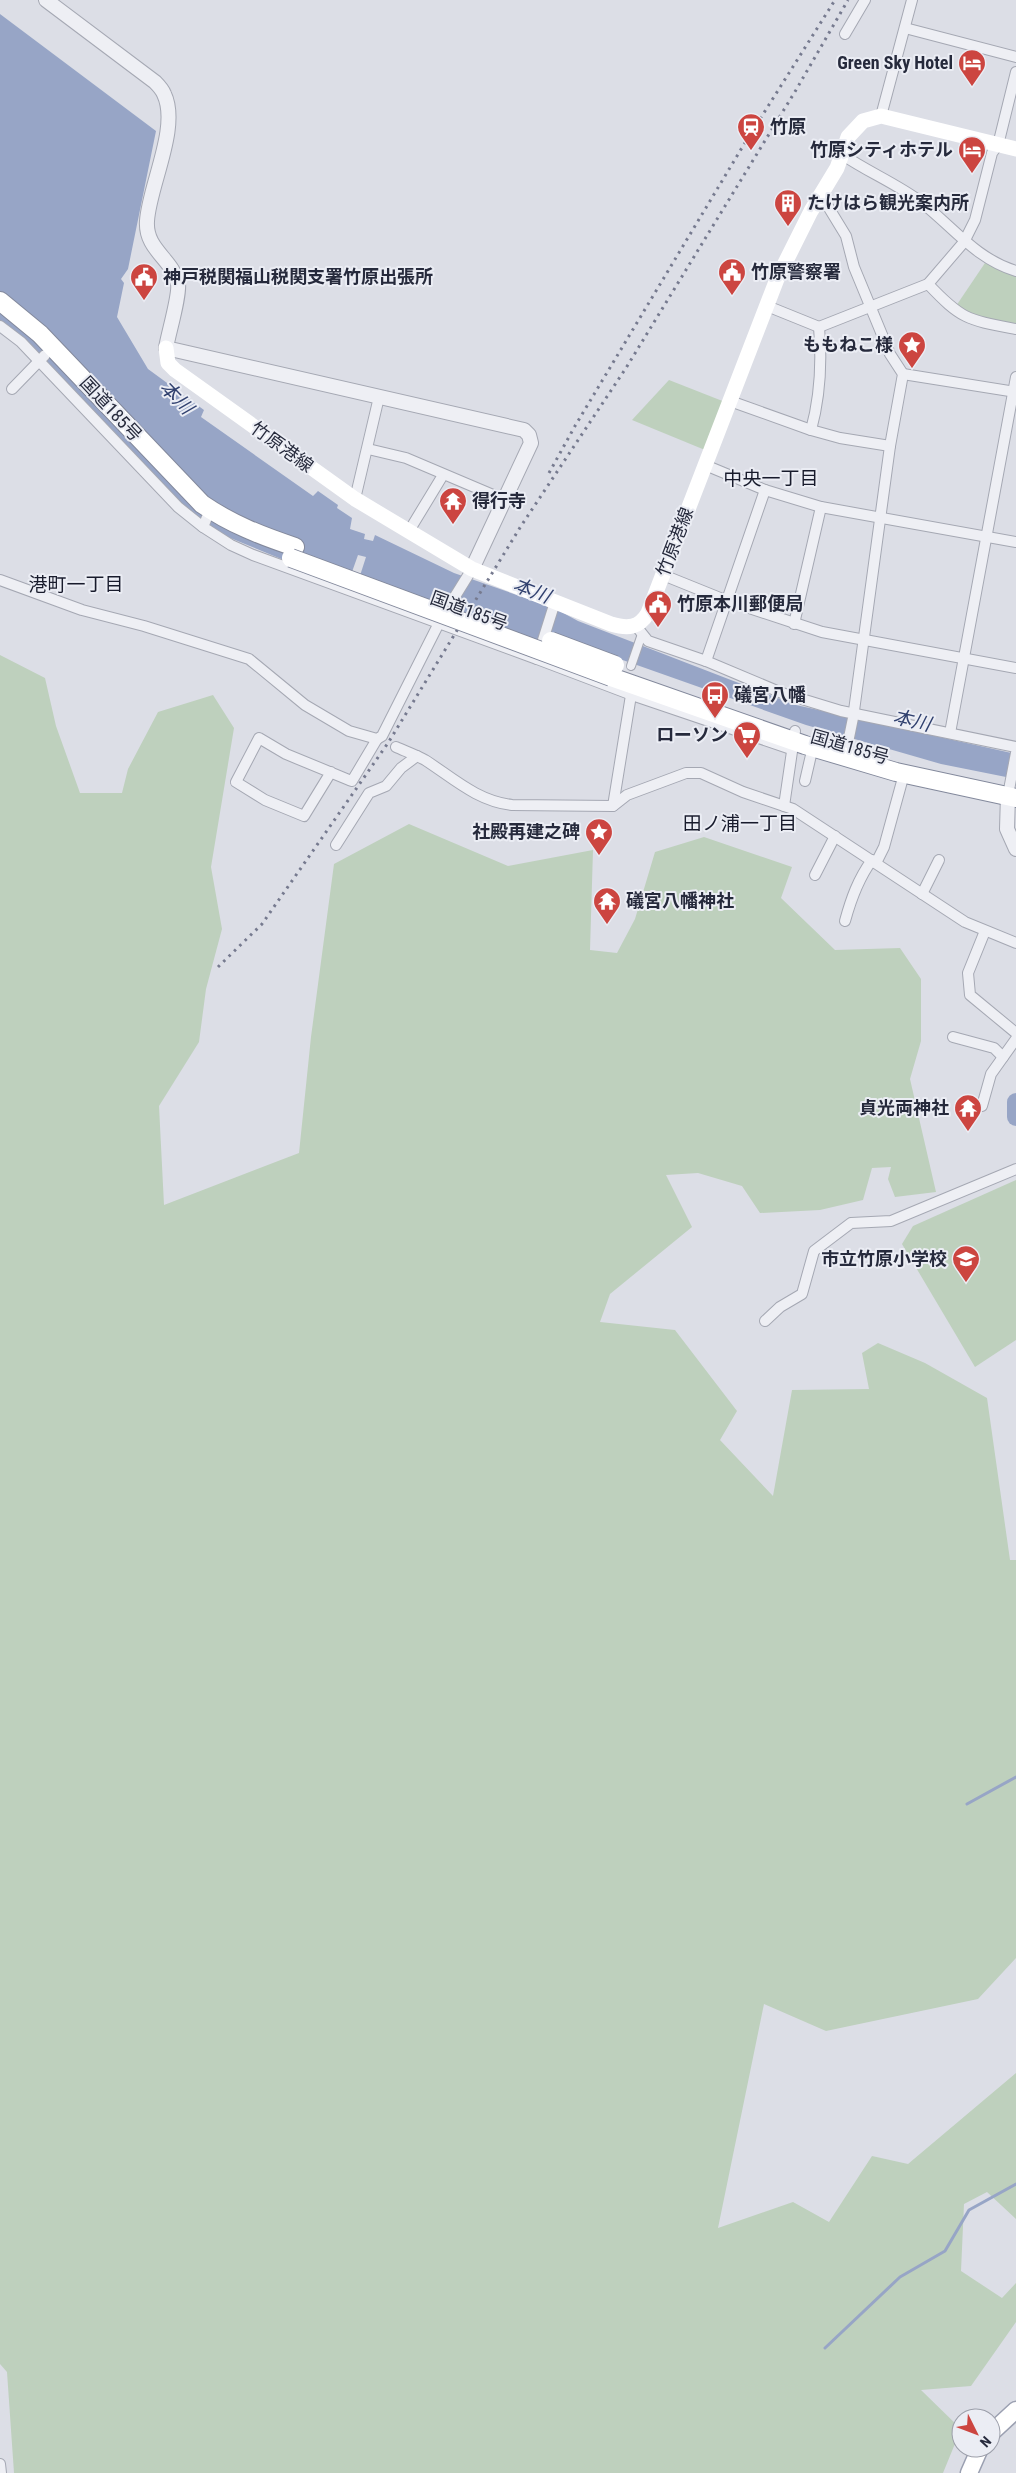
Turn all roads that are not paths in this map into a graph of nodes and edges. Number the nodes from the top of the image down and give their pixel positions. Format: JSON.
{"nodes":[{"id":1,"x":46,"y":0,"type":"edge"},
{"id":2,"x":865,"y":0,"type":"edge"},
{"id":3,"x":912,"y":0,"type":"edge"},
{"id":4,"x":905,"y":28,"type":"junction"},
{"id":5,"x":845,"y":34,"type":"dead end"},
{"id":6,"x":1016,"y":57,"type":"edge"},
{"id":7,"x":1016,"y":72,"type":"edge"},
{"id":8,"x":881,"y":116,"type":"junction"},
{"id":9,"x":998,"y":145,"type":"junction"},
{"id":10,"x":1016,"y":149,"type":"edge"},
{"id":11,"x":843,"y":155,"type":"junction"},
{"id":12,"x":821,"y":195,"type":"junction"},
{"id":13,"x":964,"y":242,"type":"junction"},
{"id":14,"x":1016,"y":271,"type":"edge"},
{"id":15,"x":928,"y":284,"type":"junction"},
{"id":16,"x":0,"y":301,"type":"edge"},
{"id":17,"x":871,"y":305,"type":"junction"},
{"id":18,"x":767,"y":306,"type":"junction"},
{"id":19,"x":0,"y":315,"type":"edge"},
{"id":20,"x":0,"y":326,"type":"edge"},
{"id":21,"x":819,"y":328,"type":"junction"},
{"id":22,"x":1016,"y":328,"type":"edge"},
{"id":23,"x":166,"y":348,"type":"junction"},
{"id":24,"x":42,"y":358,"type":"junction"},
{"id":25,"x":903,"y":374,"type":"junction"},
{"id":26,"x":1016,"y":377,"type":"edge"},
{"id":27,"x":12,"y":389,"type":"dead end"},
{"id":28,"x":1015,"y":392,"type":"edge"},
{"id":29,"x":379,"y":398,"type":"junction"},
{"id":30,"x":730,"y":401,"type":"junction"},
{"id":31,"x":811,"y":430,"type":"junction"},
{"id":32,"x":1005,"y":434,"type":"junction"},
{"id":33,"x":1016,"y":435,"type":"edge"},
{"id":34,"x":890,"y":446,"type":"junction"},
{"id":35,"x":368,"y":449,"type":"junction"},
{"id":36,"x":705,"y":465,"type":"junction"},
{"id":37,"x":444,"y":475,"type":"junction"},
{"id":38,"x":765,"y":490,"type":"junction"},
{"id":39,"x":355,"y":499,"type":"junction"},
{"id":40,"x":505,"y":500,"type":"junction"},
{"id":41,"x":821,"y":508,"type":"junction"},
{"id":42,"x":880,"y":519,"type":"junction"},
{"id":43,"x":206,"y":520,"type":"junction"},
{"id":44,"x":409,"y":531,"type":"junction"},
{"id":45,"x":985,"y":537,"type":"junction"},
{"id":46,"x":1016,"y":542,"type":"edge"},
{"id":47,"x":469,"y":573,"type":"junction"},
{"id":48,"x":663,"y":574,"type":"junction"},
{"id":49,"x":0,"y":580,"type":"edge"},
{"id":50,"x":725,"y":600,"type":"junction"},
{"id":51,"x":555,"y":605,"type":"junction"},
{"id":52,"x":440,"y":622,"type":"junction"},
{"id":53,"x":794,"y":624,"type":"junction"},
{"id":54,"x":639,"y":634,"type":"junction"},
{"id":55,"x":863,"y":639,"type":"junction"},
{"id":56,"x":538,"y":657,"type":"junction"},
{"id":57,"x":965,"y":659,"type":"junction"},
{"id":58,"x":706,"y":661,"type":"junction"},
{"id":59,"x":1016,"y":668,"type":"edge"},
{"id":60,"x":619,"y":669,"type":"junction"},
{"id":61,"x":632,"y":690,"type":"junction"},
{"id":62,"x":854,"y":715,"type":"junction"},
{"id":63,"x":950,"y":733,"type":"junction"},
{"id":64,"x":377,"y":739,"type":"junction"},
{"id":65,"x":794,"y":740,"type":"junction"},
{"id":66,"x":396,"y":747,"type":"dead end"},
{"id":67,"x":1016,"y":747,"type":"edge"},
{"id":68,"x":844,"y":751,"type":"junction"},
{"id":69,"x":1016,"y":753,"type":"edge"},
{"id":70,"x":811,"y":755,"type":"junction"},
{"id":71,"x":416,"y":756,"type":"junction"},
{"id":72,"x":331,"y":772,"type":"junction"},
{"id":73,"x":904,"y":774,"type":"junction"},
{"id":74,"x":805,"y":781,"type":"dead end"},
{"id":75,"x":1012,"y":788,"type":"edge"},
{"id":76,"x":613,"y":806,"type":"junction"},
{"id":77,"x":784,"y":806,"type":"junction"},
{"id":78,"x":835,"y":836,"type":"junction"},
{"id":79,"x":336,"y":845,"type":"dead end"},
{"id":80,"x":1016,"y":849,"type":"edge"},
{"id":81,"x":938,"y":860,"type":"dead end"},
{"id":82,"x":874,"y":862,"type":"junction"},
{"id":83,"x":815,"y":874,"type":"dead end"},
{"id":84,"x":922,"y":894,"type":"junction"},
{"id":85,"x":845,"y":921,"type":"dead end"},
{"id":86,"x":985,"y":931,"type":"junction"},
{"id":87,"x":1016,"y":943,"type":"edge"},
{"id":88,"x":1016,"y":1033,"type":"edge"},
{"id":89,"x":953,"y":1037,"type":"dead end"},
{"id":90,"x":1016,"y":1039,"type":"edge"},
{"id":91,"x":1003,"y":1057,"type":"junction"},
{"id":92,"x":982,"y":1106,"type":"dead end"},
{"id":93,"x":1016,"y":1169,"type":"edge"},
{"id":94,"x":765,"y":1321,"type":"dead end"},
{"id":95,"x":1016,"y":2410,"type":"edge"},
{"id":96,"x":1001,"y":2424,"type":"edge"},
{"id":97,"x":976,"y":2458,"type":"edge"},
{"id":98,"x":0,"y":2464,"type":"edge"},
{"id":99,"x":1,"y":2473,"type":"edge"},
{"id":100,"x":969,"y":2473,"type":"edge"}],
"edges":[{"from":1,"to":23,"type":"street"},
{"from":2,"to":5,"type":"street"},
{"from":3,"to":4,"type":"street"},
{"from":4,"to":6,"type":"street"},
{"from":4,"to":8,"type":"street"},
{"from":7,"to":9,"type":"street"},
{"from":8,"to":9,"type":"main road"},
{"from":8,"to":11,"type":"main road","name":"竹原港線"},
{"from":9,"to":10,"type":"main road"},
{"from":9,"to":13,"type":"street"},
{"from":11,"to":12,"type":"main road","name":"竹原港線"},
{"from":11,"to":13,"type":"street"},
{"from":12,"to":17,"type":"street"},
{"from":12,"to":18,"type":"main road","name":"竹原港線"},
{"from":13,"to":14,"type":"street"},
{"from":13,"to":15,"type":"street"},
{"from":15,"to":17,"type":"street"},
{"from":15,"to":22,"type":"street"},
{"from":16,"to":43,"type":"highway","name":"国道185号"},
{"from":17,"to":21,"type":"street"},
{"from":17,"to":25,"type":"street"},
{"from":18,"to":21,"type":"street"},
{"from":18,"to":30,"type":"main road","name":"竹原港線"},
{"from":19,"to":24,"type":"highway","name":"国道185号"},
{"from":20,"to":24,"type":"street"},
{"from":21,"to":31,"type":"street"},
{"from":23,"to":29,"type":"street"},
{"from":23,"to":39,"type":"main road","name":"竹原港線"},
{"from":24,"to":27,"type":"street"},
{"from":24,"to":43,"type":"highway","name":"国道185号"},
{"from":25,"to":28,"type":"street"},
{"from":25,"to":34,"type":"street"},
{"from":26,"to":28,"type":"street"},
{"from":28,"to":32,"type":"street"},
{"from":29,"to":35,"type":"street"},
{"from":29,"to":40,"type":"street"},
{"from":30,"to":31,"type":"street"},
{"from":30,"to":36,"type":"main road","name":"竹原港線"},
{"from":31,"to":34,"type":"street"},
{"from":32,"to":33,"type":"street"},
{"from":32,"to":45,"type":"street"},
{"from":34,"to":42,"type":"street"},
{"from":35,"to":37,"type":"street"},
{"from":35,"to":39,"type":"street"},
{"from":36,"to":38,"type":"street"},
{"from":36,"to":48,"type":"main road","name":"竹原港線"},
{"from":37,"to":40,"type":"street"},
{"from":37,"to":44,"type":"street"},
{"from":38,"to":41,"type":"street"},
{"from":38,"to":50,"type":"street"},
{"from":39,"to":44,"type":"main road","name":"竹原港線"},
{"from":40,"to":47,"type":"street"},
{"from":41,"to":42,"type":"street"},
{"from":41,"to":53,"type":"street"},
{"from":42,"to":45,"type":"street"},
{"from":42,"to":55,"type":"street"},
{"from":43,"to":52,"type":"street"},
{"from":43,"to":60,"type":"highway","name":"国道185号","bridge":true},
{"from":44,"to":47,"type":"main road","name":"竹原港線"},
{"from":45,"to":46,"type":"street"},
{"from":45,"to":57,"type":"street"},
{"from":47,"to":51,"type":"main road","name":"竹原港線"},
{"from":47,"to":52,"type":"street"},
{"from":48,"to":50,"type":"street"},
{"from":48,"to":54,"type":"main road","name":"竹原港線"},
{"from":49,"to":64,"type":"street"},
{"from":50,"to":53,"type":"street"},
{"from":50,"to":58,"type":"street"},
{"from":51,"to":54,"type":"main road","name":"竹原港線"},
{"from":51,"to":56,"type":"street"},
{"from":52,"to":56,"type":"street"},
{"from":52,"to":64,"type":"street"},
{"from":53,"to":55,"type":"street"},
{"from":54,"to":58,"type":"street"},
{"from":54,"to":60,"type":"street"},
{"from":55,"to":57,"type":"street"},
{"from":55,"to":62,"type":"street"},
{"from":56,"to":61,"type":"street"},
{"from":57,"to":59,"type":"street"},
{"from":57,"to":63,"type":"street"},
{"from":58,"to":62,"type":"street"},
{"from":60,"to":61,"type":"highway","name":"国道185号"},
{"from":60,"to":65,"type":"highway","name":"国道185号"},
{"from":61,"to":65,"type":"highway","name":"国道185号"},
{"from":61,"to":76,"type":"street"},
{"from":62,"to":63,"type":"street"},
{"from":62,"to":68,"type":"street"},
{"from":63,"to":67,"type":"street"},
{"from":64,"to":72,"type":"street"},
{"from":65,"to":68,"type":"highway","name":"国道185号"},
{"from":65,"to":70,"type":"street"},
{"from":65,"to":77,"type":"street"},
{"from":66,"to":71,"type":"street"},
{"from":68,"to":70,"type":"street"},
{"from":68,"to":73,"type":"highway","name":"国道185号"},
{"from":68,"to":75,"type":"highway","name":"国道185号"},
{"from":69,"to":75,"type":"street"},
{"from":70,"to":74,"type":"street"},
{"from":71,"to":76,"type":"street"},
{"from":71,"to":79,"type":"street"},
{"from":72,"to":72,"type":"street"},
{"from":73,"to":75,"type":"highway","name":"国道185号"},
{"from":73,"to":82,"type":"street"},
{"from":75,"to":80,"type":"street"},
{"from":76,"to":77,"type":"street"},
{"from":77,"to":78,"type":"street"},
{"from":78,"to":82,"type":"street"},
{"from":78,"to":83,"type":"street"},
{"from":81,"to":84,"type":"street"},
{"from":82,"to":84,"type":"street"},
{"from":82,"to":85,"type":"street"},
{"from":84,"to":86,"type":"street"},
{"from":86,"to":87,"type":"street"},
{"from":86,"to":88,"type":"street"},
{"from":89,"to":91,"type":"street"},
{"from":90,"to":91,"type":"street"},
{"from":91,"to":92,"type":"street"},
{"from":93,"to":94,"type":"street"},
{"from":95,"to":96,"type":"main road"},
{"from":97,"to":100,"type":"main road"},
{"from":98,"to":99,"type":"street"}]}
